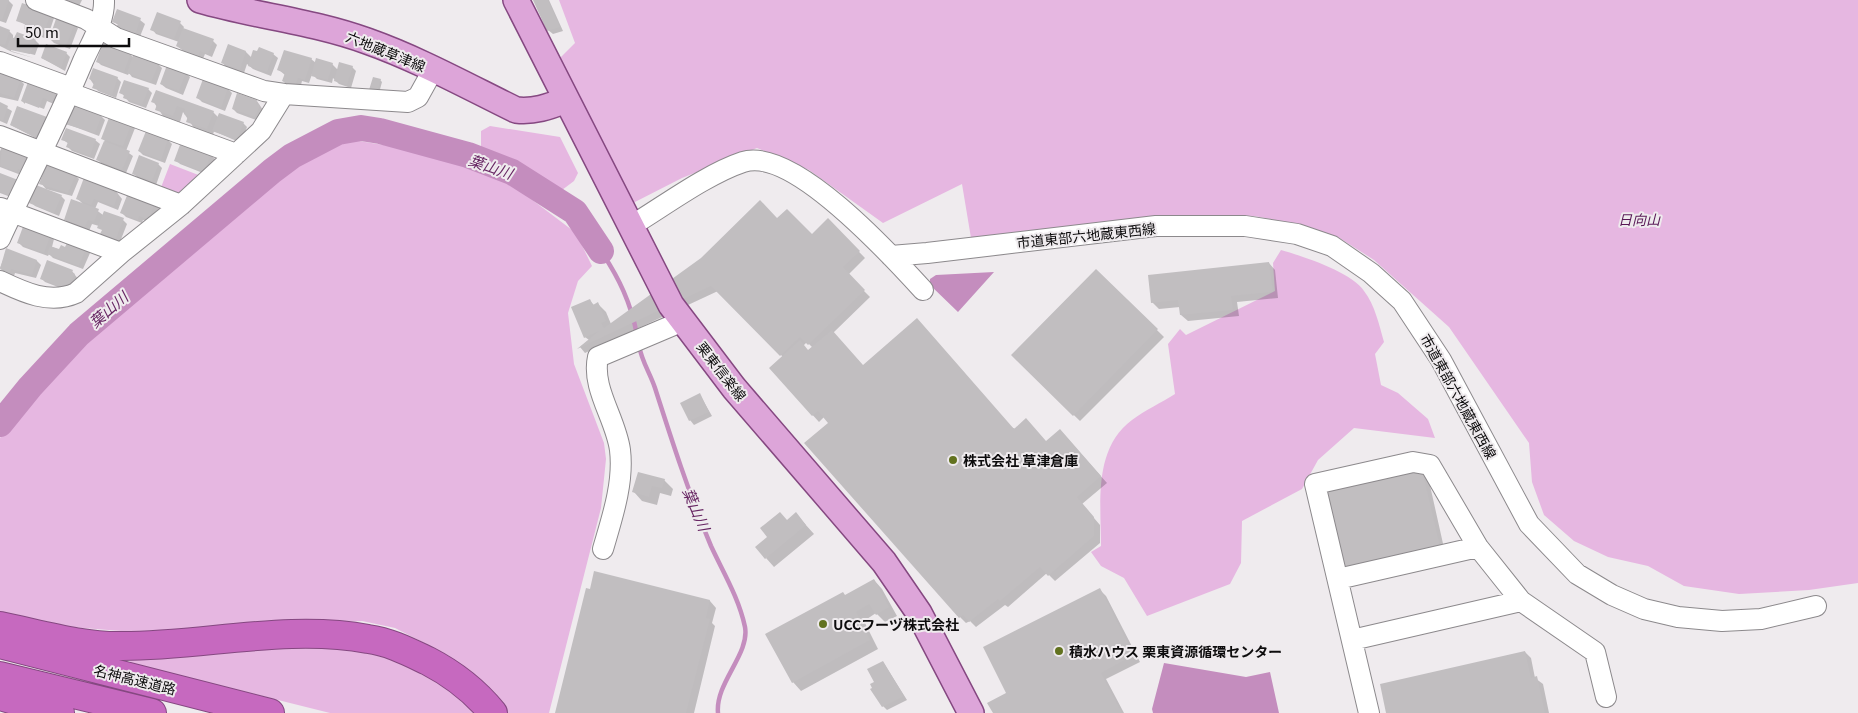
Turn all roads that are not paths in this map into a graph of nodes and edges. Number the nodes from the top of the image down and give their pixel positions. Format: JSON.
{"nodes":[{"id":1,"x":36,"y":0,"type":"edge"},
{"id":2,"x":104,"y":0,"type":"edge"},
{"id":3,"x":200,"y":0,"type":"edge"},
{"id":4,"x":516,"y":0,"type":"edge"},
{"id":5,"x":98,"y":27,"type":"junction"},
{"id":6,"x":0,"y":62,"type":"edge"},
{"id":7,"x":433,"y":70,"type":"junction"},
{"id":8,"x":71,"y":90,"type":"junction"},
{"id":9,"x":284,"y":94,"type":"junction"},
{"id":10,"x":566,"y":100,"type":"junction"},
{"id":11,"x":0,"y":136,"type":"edge"},
{"id":12,"x":42,"y":152,"type":"junction"},
{"id":13,"x":236,"y":154,"type":"junction"},
{"id":14,"x":181,"y":205,"type":"junction"},
{"id":15,"x":6,"y":210,"type":"edge"},
{"id":16,"x":631,"y":226,"type":"junction"},
{"id":17,"x":0,"y":239,"type":"edge"},
{"id":18,"x":121,"y":253,"type":"junction"},
{"id":19,"x":891,"y":256,"type":"junction"},
{"id":20,"x":0,"y":281,"type":"edge"},
{"id":21,"x":923,"y":290,"type":"dead end"},
{"id":22,"x":683,"y":321,"type":"junction"},
{"id":23,"x":1478,"y":547,"type":"junction"},
{"id":24,"x":603,"y":549,"type":"dead end"},
{"id":25,"x":1338,"y":579,"type":"junction"},
{"id":26,"x":1521,"y":601,"type":"junction"},
{"id":27,"x":1816,"y":606,"type":"dead end"},
{"id":28,"x":0,"y":626,"type":"edge"},
{"id":29,"x":1352,"y":640,"type":"junction"},
{"id":30,"x":0,"y":644,"type":"edge"},
{"id":31,"x":0,"y":676,"type":"edge"},
{"id":32,"x":0,"y":696,"type":"edge"},
{"id":33,"x":1606,"y":696,"type":"dead end"},
{"id":34,"x":60,"y":713,"type":"edge"},
{"id":35,"x":152,"y":713,"type":"edge"},
{"id":36,"x":270,"y":713,"type":"edge"},
{"id":37,"x":493,"y":713,"type":"edge"},
{"id":38,"x":971,"y":713,"type":"edge"},
{"id":39,"x":1369,"y":713,"type":"edge"}],
"edges":[{"from":1,"to":5,"type":"street"},
{"from":2,"to":5,"type":"street"},
{"from":3,"to":7,"type":"main road","name":"六地蔵草津線"},
{"from":4,"to":10,"type":"main road","name":"栗東信楽線"},
{"from":5,"to":8,"type":"street"},
{"from":5,"to":9,"type":"street"},
{"from":6,"to":8,"type":"street"},
{"from":7,"to":9,"type":"street"},
{"from":7,"to":10,"type":"main road","name":"六地蔵草津線"},
{"from":8,"to":12,"type":"street"},
{"from":8,"to":13,"type":"street"},
{"from":9,"to":13,"type":"street"},
{"from":10,"to":16,"type":"main road","name":"栗東信楽線"},
{"from":11,"to":12,"type":"street"},
{"from":12,"to":14,"type":"street"},
{"from":12,"to":15,"type":"street"},
{"from":13,"to":14,"type":"street"},
{"from":14,"to":18,"type":"street"},
{"from":15,"to":17,"type":"street"},
{"from":15,"to":18,"type":"street"},
{"from":16,"to":19,"type":"street"},
{"from":16,"to":22,"type":"main road","name":"栗東信楽線"},
{"from":18,"to":20,"type":"street"},
{"from":19,"to":21,"type":"street"},
{"from":19,"to":27,"type":"street","name":"市道東部六地蔵東西線"},
{"from":22,"to":24,"type":"street"},
{"from":22,"to":38,"type":"main road","name":"栗東信楽線"},
{"from":23,"to":25,"type":"street"},
{"from":23,"to":25,"type":"street"},
{"from":23,"to":26,"type":"street"},
{"from":25,"to":29,"type":"street"},
{"from":26,"to":29,"type":"street"},
{"from":26,"to":33,"type":"street"},
{"from":28,"to":37,"type":"highway"},
{"from":29,"to":39,"type":"street"},
{"from":30,"to":36,"type":"highway","name":"名神高速道路"},
{"from":31,"to":35,"type":"highway","name":"名神高速道路"},
{"from":32,"to":34,"type":"highway"}]}
